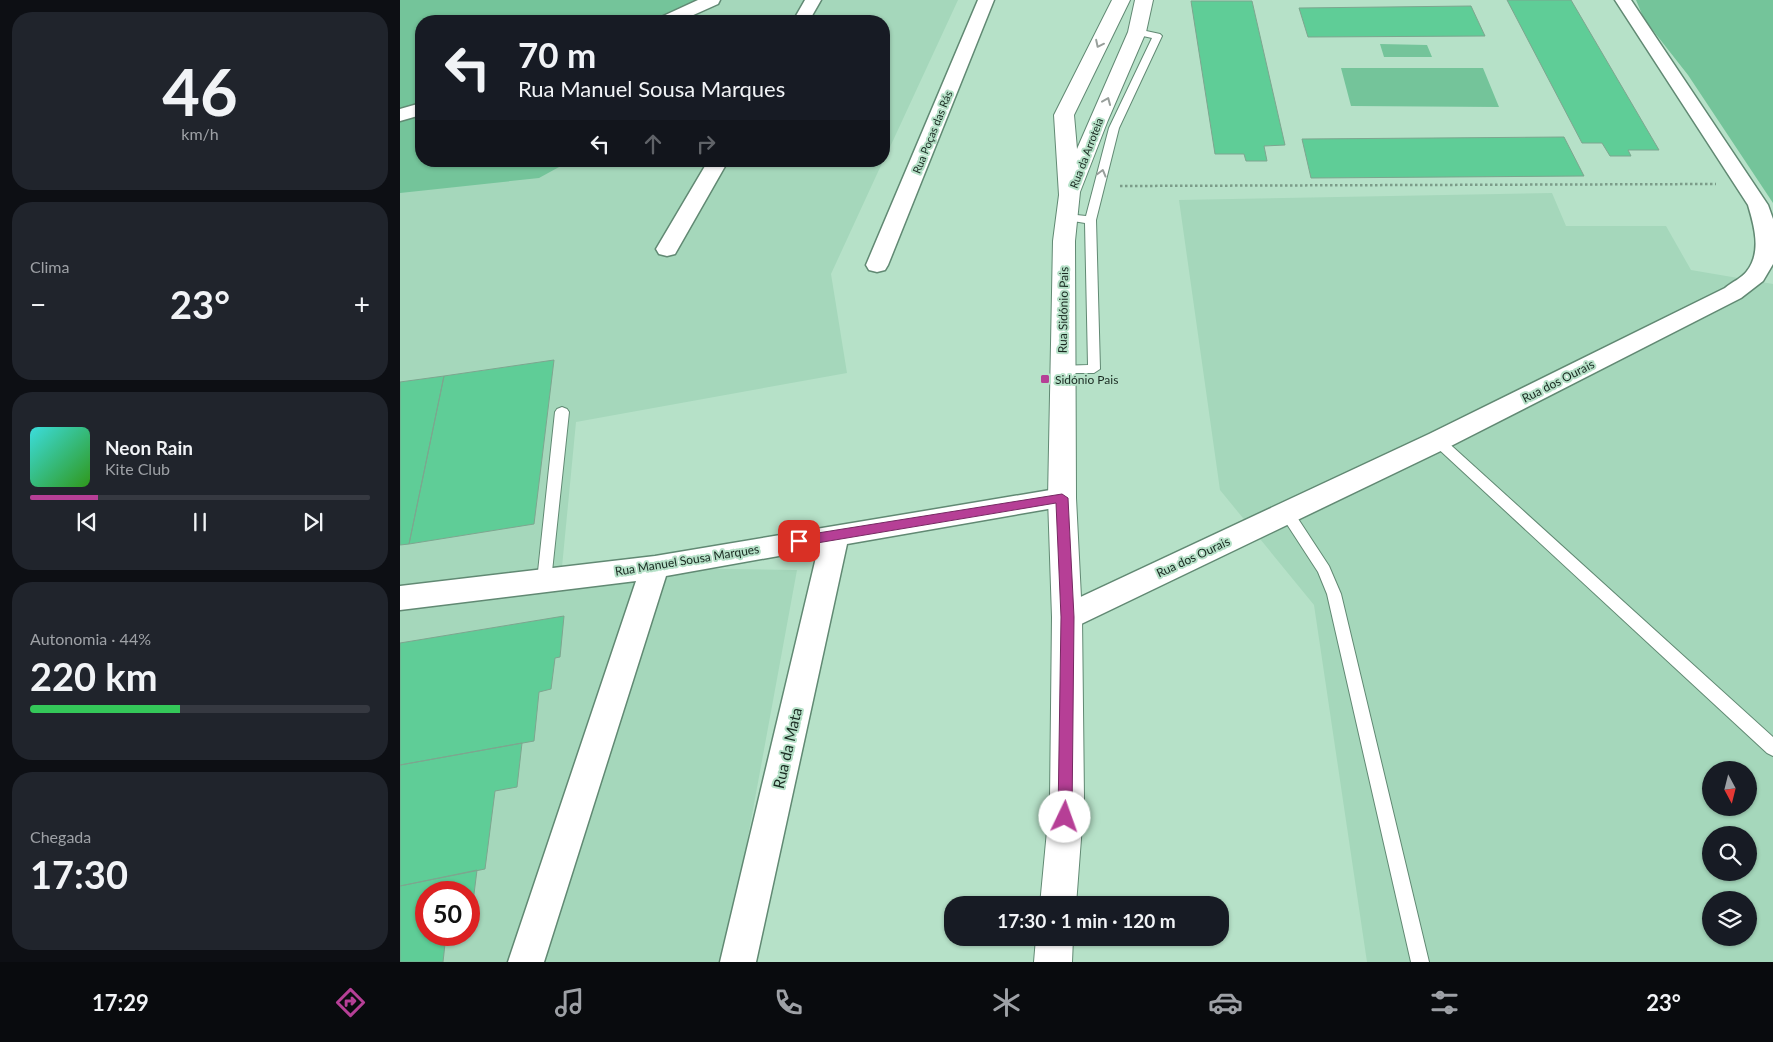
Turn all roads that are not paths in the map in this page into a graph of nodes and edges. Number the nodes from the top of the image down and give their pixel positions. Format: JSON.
{"nodes":[{"id":1,"x":712,"y":0,"type":"edge"},
{"id":2,"x":813,"y":0,"type":"edge"},
{"id":3,"x":986,"y":0,"type":"edge"},
{"id":4,"x":1121,"y":0,"type":"edge"},
{"id":5,"x":1144,"y":0,"type":"edge"},
{"id":6,"x":1623,"y":0,"type":"edge"},
{"id":7,"x":680,"y":15,"type":"edge"},
{"id":8,"x":804,"y":15,"type":"edge"},
{"id":9,"x":1137,"y":32,"type":"junction"},
{"id":10,"x":415,"y":110,"type":"edge"},
{"id":11,"x":400,"y":115,"type":"edge"},
{"id":12,"x":714,"y":167,"type":"edge"},
{"id":13,"x":1076,"y":211,"type":"junction"},
{"id":14,"x":667,"y":248,"type":"dead end"},
{"id":15,"x":877,"y":265,"type":"dead end"},
{"id":16,"x":562,"y":412,"type":"dead end"},
{"id":17,"x":1438,"y":441,"type":"junction"},
{"id":18,"x":1062,"y":498,"type":"junction"},
{"id":19,"x":1286,"y":512,"type":"junction"},
{"id":20,"x":835,"y":534,"type":"junction"},
{"id":21,"x":655,"y":567,"type":"junction"},
{"id":22,"x":544,"y":580,"type":"junction"},
{"id":23,"x":400,"y":598,"type":"edge"},
{"id":24,"x":1067,"y":617,"type":"junction"},
{"id":25,"x":1773,"y":748,"type":"edge"},
{"id":26,"x":1059,"y":896,"type":"edge"},
{"id":27,"x":1054,"y":946,"type":"edge"},
{"id":28,"x":526,"y":962,"type":"edge"},
{"id":29,"x":738,"y":962,"type":"edge"},
{"id":30,"x":1053,"y":962,"type":"edge"},
{"id":31,"x":1420,"y":962,"type":"edge"}],
"edges":[{"from":1,"to":7,"type":"street"},
{"from":2,"to":8,"type":"street"},
{"from":3,"to":15,"type":"street","name":"Rua Poças das Rás"},
{"from":4,"to":13,"type":"main road","name":"Rua da Arroteia","one_way":true},
{"from":5,"to":9,"type":"main road","name":"Rua da Arroteia"},
{"from":6,"to":17,"type":"street","name":"Rua dos Ourais"},
{"from":13,"to":9,"type":"main road","name":"Rua da Arroteia","one_way":true},
{"from":13,"to":9,"type":"lane","one_way":true},
{"from":10,"to":11,"type":"street"},
{"from":12,"to":14,"type":"street"},
{"from":13,"to":18,"type":"main road","name":"Rua Sidónio Pais"},
{"from":16,"to":22,"type":"lane"},
{"from":17,"to":19,"type":"street","name":"Rua dos Ourais"},
{"from":17,"to":25,"type":"lane"},
{"from":18,"to":20,"type":"street","name":"Rua Manuel Sousa Marques"},
{"from":18,"to":24,"type":"main road","name":"Rua Sidónio Pais"},
{"from":19,"to":24,"type":"street","name":"Rua dos Ourais"},
{"from":19,"to":31,"type":"lane"},
{"from":20,"to":21,"type":"street","name":"Rua Manuel Sousa Marques"},
{"from":20,"to":29,"type":"street","name":"Rua da Mata"},
{"from":21,"to":22,"type":"street","name":"Rua Manuel Sousa Marques"},
{"from":21,"to":28,"type":"street"},
{"from":22,"to":23,"type":"street","name":"Rua Manuel Sousa Marques"},
{"from":24,"to":26,"type":"main road","name":"Rua Sidónio Pais"},
{"from":27,"to":30,"type":"main road"}]}
